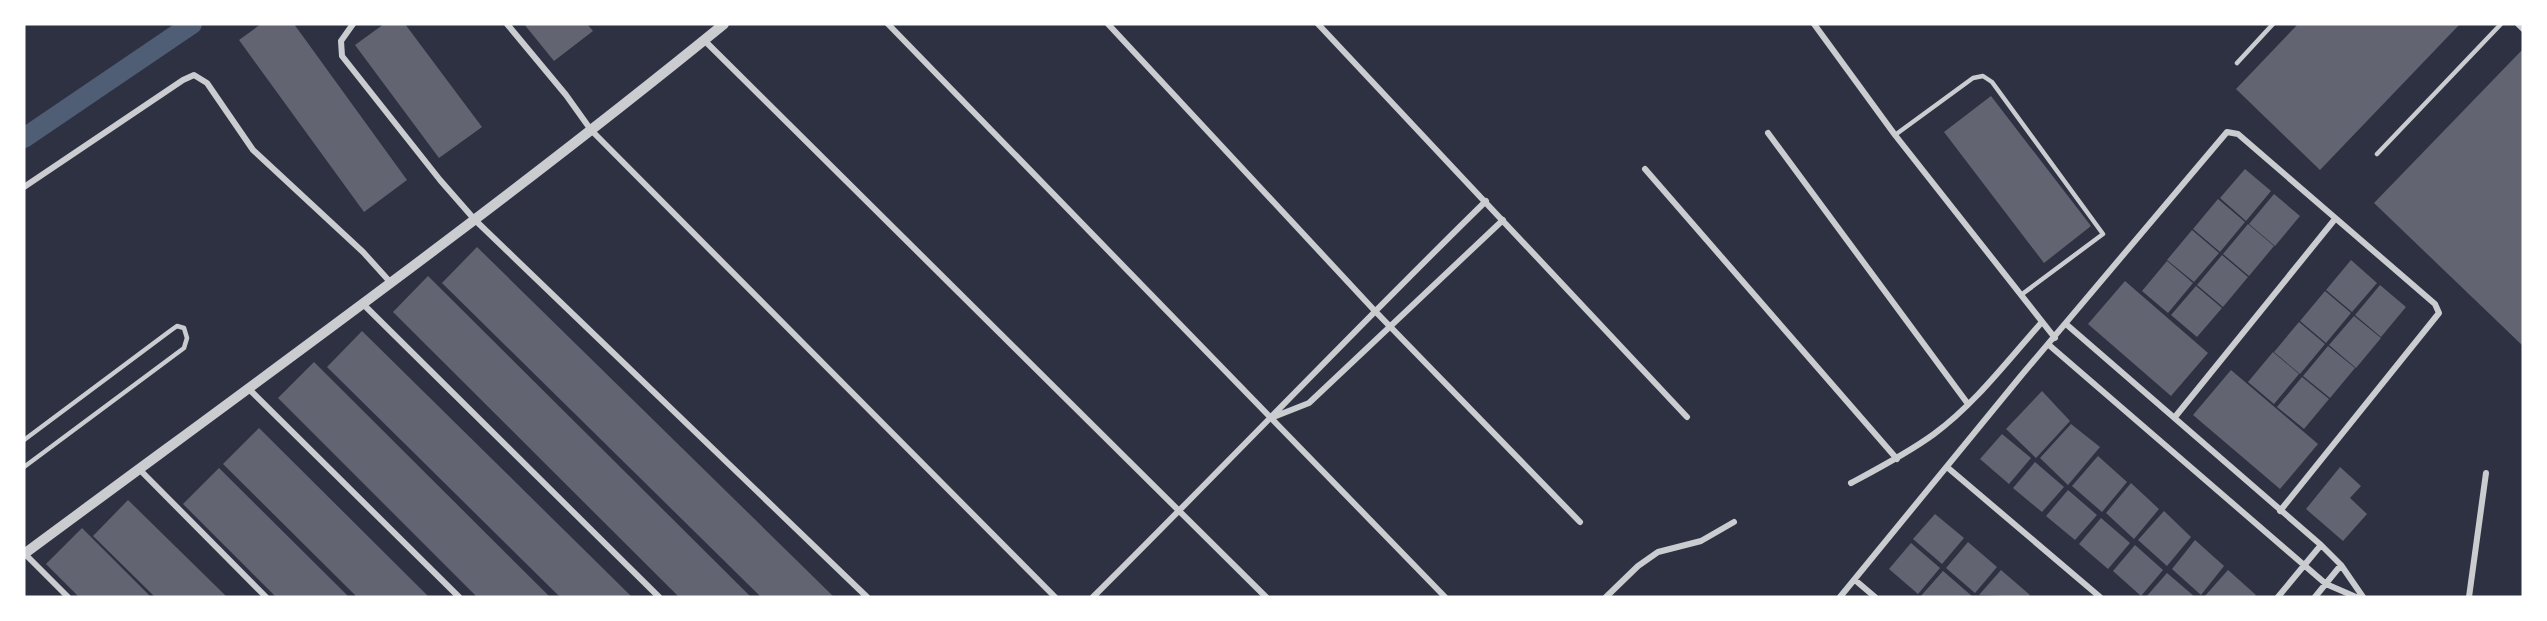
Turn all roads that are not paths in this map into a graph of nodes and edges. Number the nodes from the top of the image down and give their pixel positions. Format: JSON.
{"nodes":[{"id":1,"x":353,"y":24,"type":"edge"},
{"id":2,"x":507,"y":24,"type":"edge"},
{"id":3,"x":724,"y":24,"type":"edge"},
{"id":4,"x":888,"y":24,"type":"edge"},
{"id":5,"x":1108,"y":24,"type":"edge"},
{"id":6,"x":1318,"y":24,"type":"edge"},
{"id":7,"x":1814,"y":24,"type":"edge"},
{"id":8,"x":2273,"y":24,"type":"edge"},
{"id":9,"x":2501,"y":24,"type":"edge"},
{"id":10,"x":2517,"y":24,"type":"edge"},
{"id":11,"x":2523,"y":30,"type":"edge"},
{"id":12,"x":704,"y":40,"type":"junction"},
{"id":13,"x":2237,"y":63,"type":"dead end"},
{"id":14,"x":591,"y":129,"type":"junction"},
{"id":15,"x":1768,"y":133,"type":"dead end"},
{"id":16,"x":1895,"y":135,"type":"junction"},
{"id":17,"x":2377,"y":154,"type":"dead end"},
{"id":18,"x":1645,"y":169,"type":"dead end"},
{"id":19,"x":24,"y":187,"type":"edge"},
{"id":20,"x":1486,"y":201,"type":"junction"},
{"id":21,"x":2335,"y":219,"type":"junction"},
{"id":22,"x":475,"y":220,"type":"junction"},
{"id":23,"x":1503,"y":220,"type":"junction"},
{"id":24,"x":392,"y":283,"type":"junction"},
{"id":25,"x":2021,"y":295,"type":"junction"},
{"id":26,"x":363,"y":304,"type":"junction"},
{"id":27,"x":1374,"y":310,"type":"junction"},
{"id":28,"x":2042,"y":322,"type":"junction"},
{"id":29,"x":2066,"y":324,"type":"junction"},
{"id":30,"x":1390,"y":326,"type":"junction"},
{"id":31,"x":2055,"y":338,"type":"junction"},
{"id":32,"x":2049,"y":345,"type":"junction"},
{"id":33,"x":249,"y":389,"type":"junction"},
{"id":34,"x":1968,"y":404,"type":"junction"},
{"id":35,"x":1272,"y":417,"type":"junction"},
{"id":36,"x":1687,"y":417,"type":"dead end"},
{"id":37,"x":2175,"y":417,"type":"junction"},
{"id":38,"x":24,"y":440,"type":"edge"},
{"id":39,"x":1896,"y":459,"type":"junction"},
{"id":40,"x":1947,"y":466,"type":"junction"},
{"id":41,"x":24,"y":467,"type":"edge"},
{"id":42,"x":138,"y":468,"type":"junction"},
{"id":43,"x":2486,"y":473,"type":"dead end"},
{"id":44,"x":1851,"y":483,"type":"dead end"},
{"id":45,"x":2280,"y":511,"type":"junction"},
{"id":46,"x":1179,"y":512,"type":"junction"},
{"id":47,"x":1580,"y":522,"type":"dead end"},
{"id":48,"x":1734,"y":522,"type":"dead end"},
{"id":49,"x":2321,"y":545,"type":"junction"},
{"id":50,"x":24,"y":554,"type":"edge"},
{"id":51,"x":2304,"y":565,"type":"junction"},
{"id":52,"x":2341,"y":565,"type":"junction"},
{"id":53,"x":1855,"y":579,"type":"junction"},
{"id":54,"x":2326,"y":584,"type":"junction"},
{"id":55,"x":68,"y":597,"type":"edge"},
{"id":56,"x":266,"y":597,"type":"edge"},
{"id":57,"x":459,"y":597,"type":"edge"},
{"id":58,"x":659,"y":597,"type":"edge"},
{"id":59,"x":867,"y":597,"type":"edge"},
{"id":60,"x":1055,"y":597,"type":"edge"},
{"id":61,"x":1093,"y":597,"type":"edge"},
{"id":62,"x":1266,"y":597,"type":"edge"},
{"id":63,"x":1445,"y":597,"type":"edge"},
{"id":64,"x":1606,"y":597,"type":"edge"},
{"id":65,"x":1840,"y":597,"type":"edge"},
{"id":66,"x":1875,"y":597,"type":"edge"},
{"id":67,"x":2100,"y":597,"type":"edge"},
{"id":68,"x":2278,"y":597,"type":"edge"},
{"id":69,"x":2315,"y":597,"type":"edge"},
{"id":70,"x":2356,"y":597,"type":"edge"},
{"id":71,"x":2363,"y":597,"type":"edge"},
{"id":72,"x":2469,"y":597,"type":"edge"}],
"edges":[{"from":1,"to":22,"type":"street"},
{"from":2,"to":14,"type":"street"},
{"from":3,"to":12,"type":"street"},
{"from":4,"to":35,"type":"street"},
{"from":5,"to":27,"type":"street"},
{"from":6,"to":20,"type":"street"},
{"from":7,"to":16,"type":"street"},
{"from":8,"to":13,"type":"lane"},
{"from":9,"to":17,"type":"lane"},
{"from":10,"to":11,"type":"lane"},
{"from":12,"to":14,"type":"street"},
{"from":12,"to":46,"type":"street"},
{"from":14,"to":22,"type":"street"},
{"from":14,"to":60,"type":"street"},
{"from":15,"to":34,"type":"street"},
{"from":16,"to":25,"type":"street"},
{"from":16,"to":25,"type":"lane"},
{"from":18,"to":39,"type":"street"},
{"from":19,"to":24,"type":"street"},
{"from":20,"to":23,"type":"street"},
{"from":20,"to":27,"type":"street"},
{"from":21,"to":29,"type":"street"},
{"from":21,"to":37,"type":"street"},
{"from":21,"to":45,"type":"street"},
{"from":22,"to":24,"type":"street"},
{"from":22,"to":59,"type":"street"},
{"from":23,"to":30,"type":"street"},
{"from":23,"to":36,"type":"street"},
{"from":24,"to":26,"type":"street"},
{"from":25,"to":28,"type":"street"},
{"from":26,"to":33,"type":"street"},
{"from":26,"to":58,"type":"street"},
{"from":27,"to":30,"type":"street"},
{"from":27,"to":35,"type":"street"},
{"from":28,"to":31,"type":"street"},
{"from":28,"to":34,"type":"street"},
{"from":29,"to":31,"type":"street"},
{"from":29,"to":37,"type":"street"},
{"from":30,"to":35,"type":"street"},
{"from":30,"to":47,"type":"street"},
{"from":31,"to":32,"type":"street"},
{"from":32,"to":40,"type":"street"},
{"from":32,"to":51,"type":"street"},
{"from":33,"to":42,"type":"street"},
{"from":33,"to":57,"type":"street"},
{"from":34,"to":39,"type":"street"},
{"from":35,"to":46,"type":"street"},
{"from":35,"to":63,"type":"street"},
{"from":37,"to":45,"type":"street"},
{"from":38,"to":41,"type":"lane"},
{"from":39,"to":44,"type":"street"},
{"from":40,"to":53,"type":"street"},
{"from":40,"to":67,"type":"street"},
{"from":42,"to":50,"type":"street"},
{"from":42,"to":56,"type":"street"},
{"from":43,"to":72,"type":"street"},
{"from":45,"to":49,"type":"street"},
{"from":46,"to":61,"type":"street"},
{"from":46,"to":62,"type":"street"},
{"from":48,"to":64,"type":"street"},
{"from":49,"to":51,"type":"street"},
{"from":49,"to":52,"type":"street"},
{"from":50,"to":55,"type":"street"},
{"from":51,"to":54,"type":"street"},
{"from":51,"to":68,"type":"street"},
{"from":52,"to":54,"type":"street"},
{"from":52,"to":71,"type":"street"},
{"from":53,"to":65,"type":"street"},
{"from":53,"to":66,"type":"street"},
{"from":54,"to":69,"type":"street"},
{"from":54,"to":70,"type":"street"}]}
